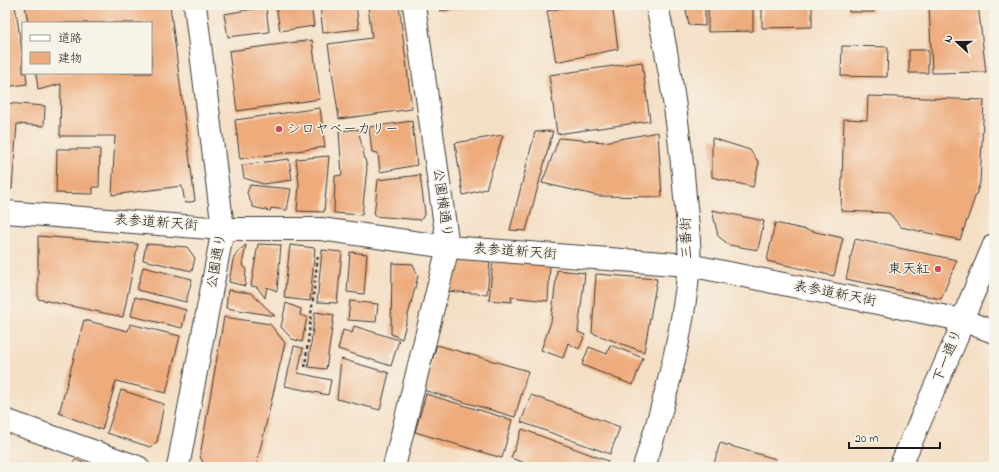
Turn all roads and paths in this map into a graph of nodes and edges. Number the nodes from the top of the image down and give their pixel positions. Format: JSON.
{"nodes":[{"id":1,"x":195,"y":5,"type":"edge"},
{"id":2,"x":414,"y":5,"type":"edge"},
{"id":3,"x":657,"y":5,"type":"edge"},
{"id":4,"x":5,"y":212,"type":"edge"},
{"id":5,"x":223,"y":229,"type":"junction"},
{"id":6,"x":321,"y":229,"type":"junction"},
{"id":7,"x":994,"y":245,"type":"edge"},
{"id":8,"x":448,"y":246,"type":"junction"},
{"id":9,"x":689,"y":265,"type":"junction"},
{"id":10,"x":962,"y":320,"type":"junction"},
{"id":11,"x":994,"y":332,"type":"edge"},
{"id":12,"x":305,"y":367,"type":"dead end"},
{"id":13,"x":5,"y":420,"type":"edge"},
{"id":14,"x":138,"y":467,"type":"edge"},
{"id":15,"x":178,"y":467,"type":"edge"},
{"id":16,"x":394,"y":467,"type":"edge"},
{"id":17,"x":644,"y":467,"type":"edge"},
{"id":18,"x":900,"y":467,"type":"edge"}],
"edges":[{"from":1,"to":5,"type":"street","name":"公園通り"},
{"from":2,"to":8,"type":"street","name":"公園横通り"},
{"from":3,"to":9,"type":"street","name":"三番街"},
{"from":4,"to":5,"type":"street","name":"表参道新天街"},
{"from":5,"to":6,"type":"street","name":"表参道新天街"},
{"from":5,"to":15,"type":"street","name":"公園通り"},
{"from":6,"to":8,"type":"street","name":"表参道新天街"},
{"from":6,"to":12,"type":"path"},
{"from":7,"to":10,"type":"street","name":"下一通り"},
{"from":8,"to":9,"type":"street","name":"表参道新天街"},
{"from":8,"to":16,"type":"street","name":"公園横通り"},
{"from":9,"to":10,"type":"street","name":"表参道新天街"},
{"from":9,"to":17,"type":"street","name":"三番街"},
{"from":10,"to":11,"type":"street","name":"表参道新天街"},
{"from":10,"to":18,"type":"street","name":"下一通り"},
{"from":13,"to":14,"type":"street"}]}
